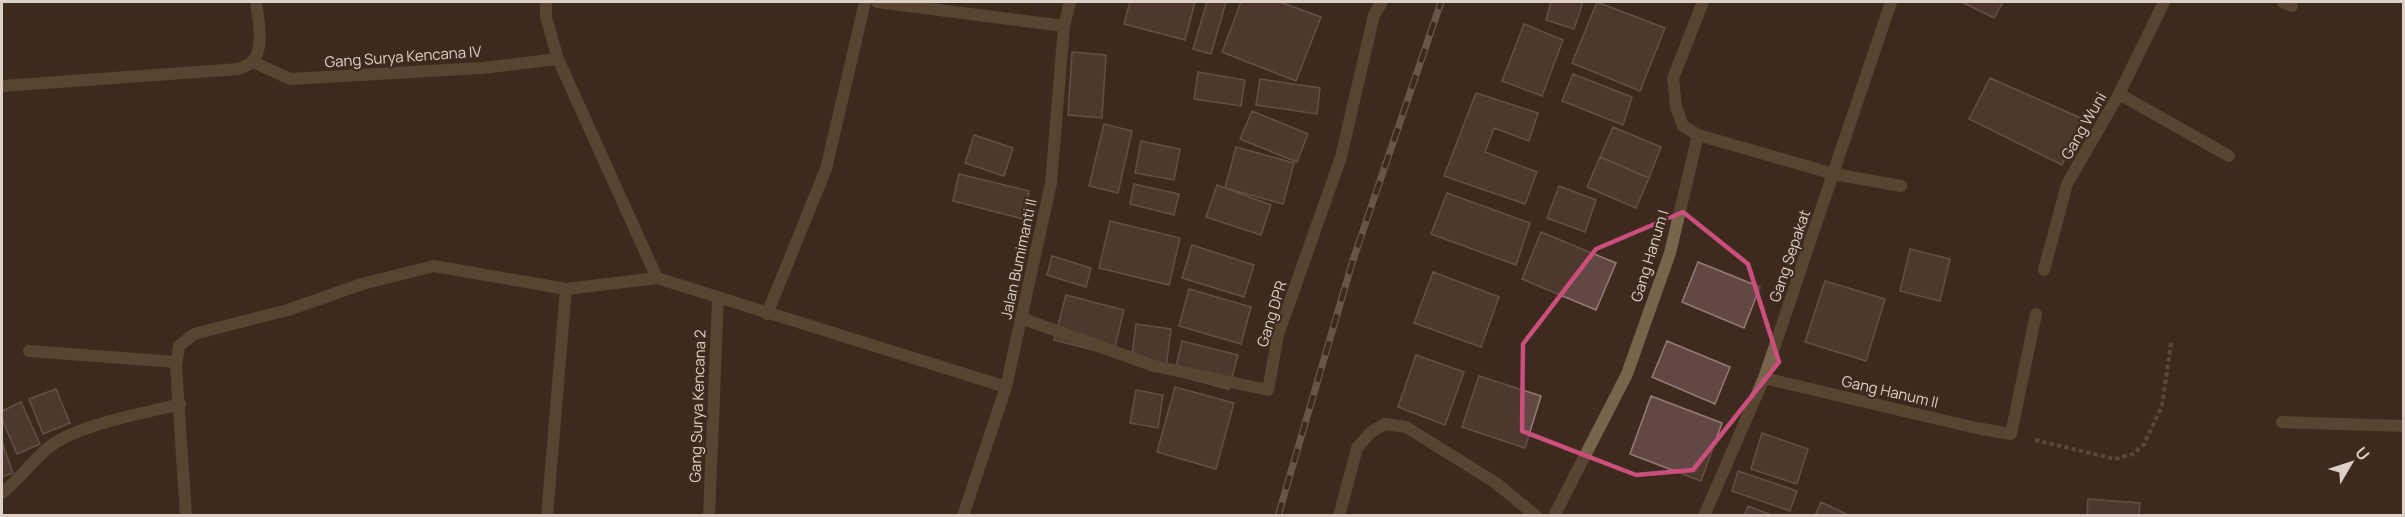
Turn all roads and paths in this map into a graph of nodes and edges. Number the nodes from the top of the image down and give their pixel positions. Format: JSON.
{"nodes":[{"id":1,"x":256,"y":2,"type":"edge"},
{"id":2,"x":546,"y":2,"type":"edge"},
{"id":3,"x":865,"y":2,"type":"edge"},
{"id":4,"x":877,"y":2,"type":"edge"},
{"id":5,"x":1070,"y":2,"type":"edge"},
{"id":6,"x":1382,"y":2,"type":"edge"},
{"id":7,"x":1703,"y":2,"type":"edge"},
{"id":8,"x":1892,"y":2,"type":"edge"},
{"id":9,"x":2164,"y":2,"type":"edge"},
{"id":10,"x":1064,"y":26,"type":"junction"},
{"id":11,"x":558,"y":59,"type":"junction"},
{"id":12,"x":253,"y":62,"type":"junction"},
{"id":13,"x":2,"y":86,"type":"edge"},
{"id":14,"x":2120,"y":94,"type":"junction"},
{"id":15,"x":1698,"y":135,"type":"junction"},
{"id":16,"x":2229,"y":156,"type":"dead end"},
{"id":17,"x":1834,"y":174,"type":"junction"},
{"id":18,"x":1901,"y":186,"type":"dead end"},
{"id":19,"x":2044,"y":270,"type":"dead end"},
{"id":20,"x":657,"y":278,"type":"junction"},
{"id":21,"x":566,"y":289,"type":"junction"},
{"id":22,"x":718,"y":298,"type":"junction"},
{"id":23,"x":767,"y":314,"type":"junction"},
{"id":24,"x":2036,"y":314,"type":"dead end"},
{"id":25,"x":1021,"y":318,"type":"junction"},
{"id":26,"x":2171,"y":343,"type":"dead end"},
{"id":27,"x":29,"y":351,"type":"dead end"},
{"id":28,"x":176,"y":362,"type":"junction"},
{"id":29,"x":1764,"y":378,"type":"junction"},
{"id":30,"x":1006,"y":387,"type":"junction"},
{"id":31,"x":180,"y":404,"type":"junction"},
{"id":32,"x":2282,"y":422,"type":"dead end"},
{"id":33,"x":2403,"y":426,"type":"edge"},
{"id":34,"x":2010,"y":434,"type":"junction"},
{"id":35,"x":2,"y":493,"type":"edge"},
{"id":36,"x":186,"y":516,"type":"edge"},
{"id":37,"x":547,"y":516,"type":"edge"},
{"id":38,"x":709,"y":516,"type":"edge"},
{"id":39,"x":963,"y":516,"type":"edge"},
{"id":40,"x":1340,"y":516,"type":"edge"},
{"id":41,"x":1536,"y":516,"type":"edge"},
{"id":42,"x":1554,"y":516,"type":"edge"},
{"id":43,"x":1704,"y":516,"type":"edge"}],
"edges":[{"from":1,"to":12,"type":"street"},
{"from":2,"to":11,"type":"street"},
{"from":3,"to":23,"type":"street"},
{"from":4,"to":10,"type":"street"},
{"from":5,"to":10,"type":"street","name":"Jalan Bumimanti II"},
{"from":6,"to":25,"type":"street","name":"Gang DPR"},
{"from":7,"to":15,"type":"street"},
{"from":8,"to":17,"type":"street","name":"Gang Sepakat"},
{"from":9,"to":14,"type":"street","name":"Gang Wuni"},
{"from":10,"to":25,"type":"street","name":"Jalan Bumimanti II"},
{"from":11,"to":12,"type":"street","name":"Gang Surya Kencana IV"},
{"from":11,"to":20,"type":"street"},
{"from":12,"to":13,"type":"street"},
{"from":14,"to":16,"type":"street"},
{"from":14,"to":19,"type":"street","name":"Gang Wuni"},
{"from":15,"to":17,"type":"street"},
{"from":15,"to":42,"type":"street","name":"Gang Hanum I"},
{"from":17,"to":18,"type":"street"},
{"from":17,"to":29,"type":"street","name":"Gang Sepakat"},
{"from":20,"to":21,"type":"street"},
{"from":20,"to":22,"type":"street"},
{"from":21,"to":28,"type":"street"},
{"from":21,"to":37,"type":"street"},
{"from":22,"to":23,"type":"street"},
{"from":22,"to":38,"type":"street","name":"Gang Surya Kencana 2"},
{"from":23,"to":30,"type":"street"},
{"from":24,"to":34,"type":"street"},
{"from":25,"to":30,"type":"street","name":"Jalan Bumimanti II"},
{"from":26,"to":34,"type":"path"},
{"from":27,"to":28,"type":"street"},
{"from":28,"to":31,"type":"street"},
{"from":29,"to":34,"type":"street","name":"Gang Hanum II"},
{"from":29,"to":43,"type":"street","name":"Gang Sepakat"},
{"from":30,"to":39,"type":"street","name":"Jalan Bumimanti II"},
{"from":31,"to":35,"type":"street"},
{"from":31,"to":36,"type":"street"},
{"from":32,"to":33,"type":"street"},
{"from":40,"to":41,"type":"street"}]}
